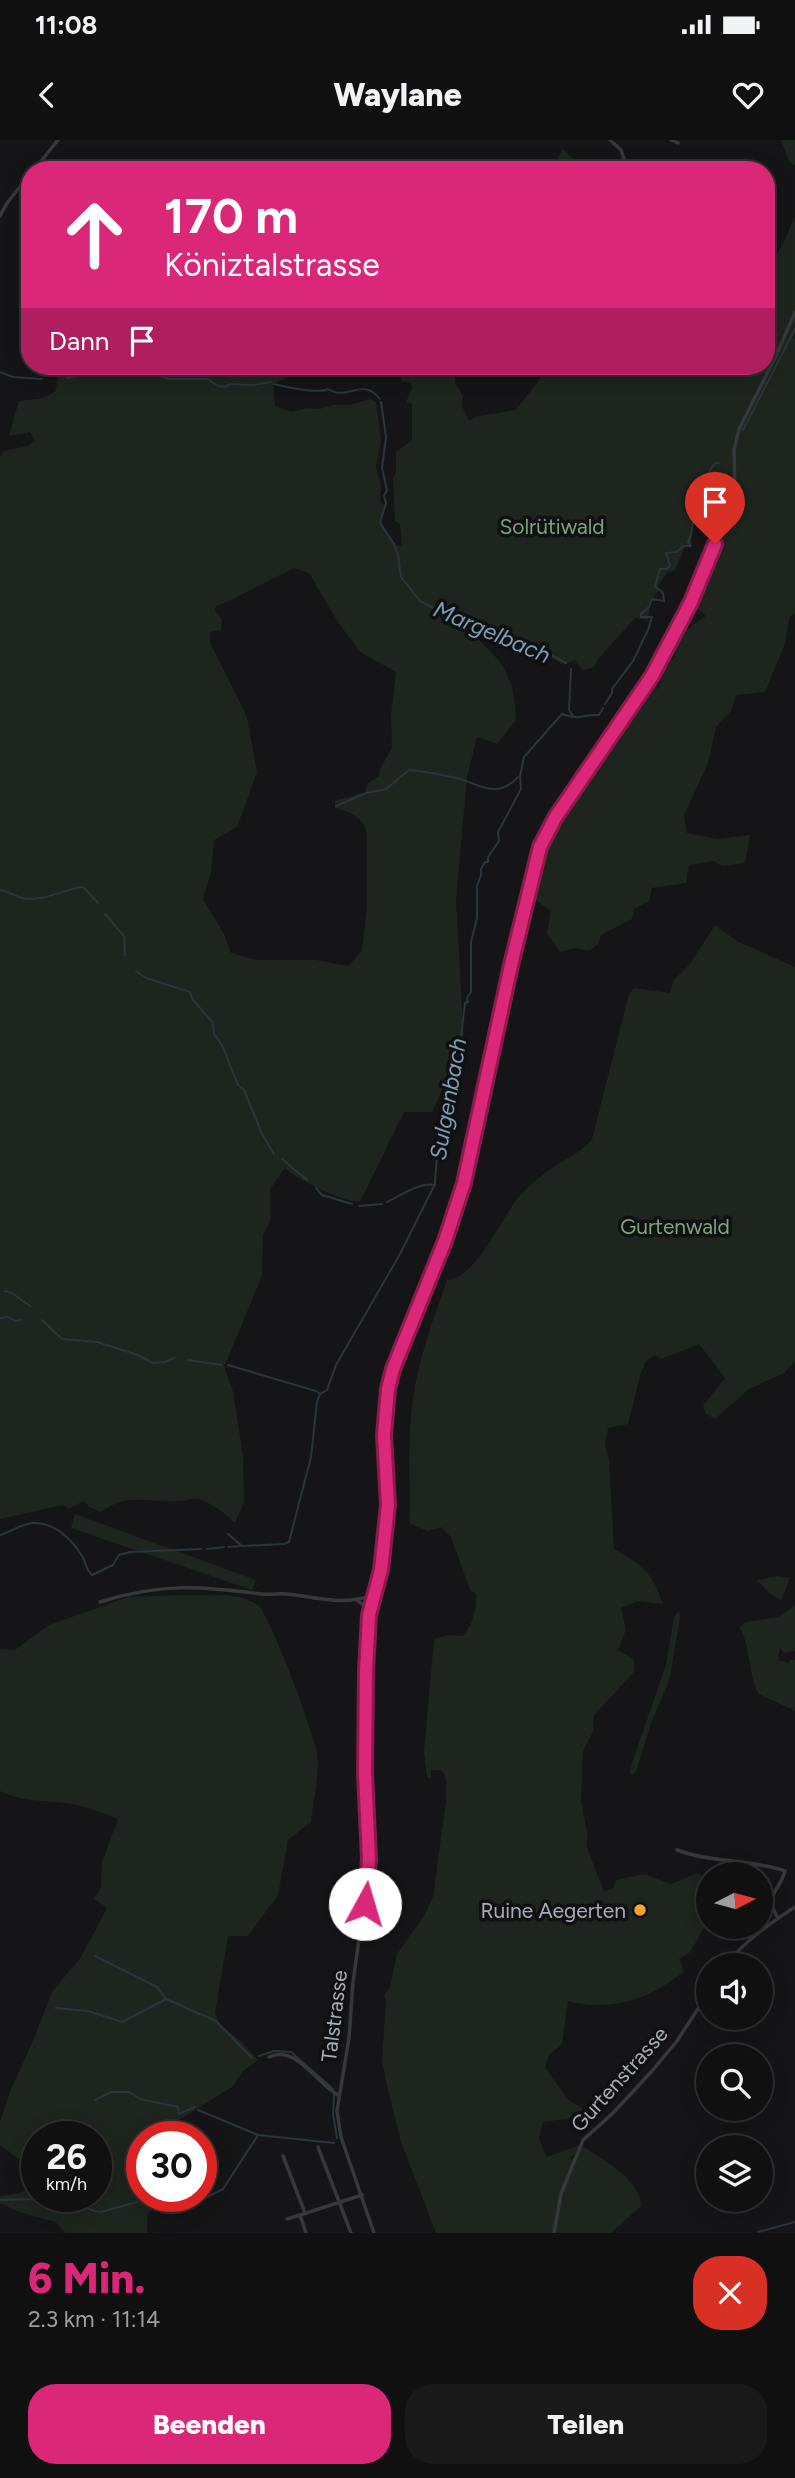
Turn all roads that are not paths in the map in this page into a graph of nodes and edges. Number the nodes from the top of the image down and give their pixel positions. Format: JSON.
{"nodes":[{"id":1,"x":58,"y":140,"type":"edge"},
{"id":2,"x":610,"y":140,"type":"edge"},
{"id":3,"x":671,"y":140,"type":"edge"},
{"id":4,"x":678,"y":144,"type":"dead end"},
{"id":5,"x":41,"y":161,"type":"edge"},
{"id":6,"x":625,"y":161,"type":"edge"},
{"id":7,"x":21,"y":185,"type":"edge"},
{"id":8,"x":0,"y":216,"type":"edge"},
{"id":9,"x":795,"y":312,"type":"edge"},
{"id":10,"x":775,"y":358,"type":"edge"},
{"id":11,"x":766,"y":375,"type":"edge"},
{"id":12,"x":374,"y":1595,"type":"junction"},
{"id":13,"x":358,"y":1601,"type":"junction"},
{"id":14,"x":100,"y":1602,"type":"dead end"},
{"id":15,"x":369,"y":1615,"type":"junction"},
{"id":16,"x":677,"y":1850,"type":"dead end"},
{"id":17,"x":795,"y":1907,"type":"edge"},
{"id":18,"x":778,"y":1918,"type":"junction"},
{"id":19,"x":736,"y":1953,"type":"edge"},
{"id":20,"x":696,"y":2012,"type":"edge"},
{"id":21,"x":269,"y":2057,"type":"dead end"},
{"id":22,"x":335,"y":2094,"type":"junction"},
{"id":23,"x":318,"y":2147,"type":"dead end"},
{"id":24,"x":283,"y":2156,"type":"dead end"},
{"id":25,"x":362,"y":2195,"type":"junction"},
{"id":26,"x":340,"y":2202,"type":"junction"},
{"id":27,"x":303,"y":2214,"type":"junction"},
{"id":28,"x":287,"y":2220,"type":"dead end"},
{"id":29,"x":306,"y":2233,"type":"edge"},
{"id":30,"x":351,"y":2233,"type":"edge"},
{"id":31,"x":374,"y":2233,"type":"edge"},
{"id":32,"x":554,"y":2233,"type":"edge"}],
"edges":[{"from":1,"to":5,"type":"street"},
{"from":2,"to":6,"type":"street"},
{"from":3,"to":4,"type":"street"},
{"from":7,"to":8,"type":"street"},
{"from":9,"to":10,"type":"street","name":"Talstrasse"},
{"from":11,"to":12,"type":"street","name":"Talstrasse"},
{"from":12,"to":13,"type":"street"},
{"from":12,"to":15,"type":"street","name":"Talstrasse"},
{"from":13,"to":14,"type":"street"},
{"from":13,"to":15,"type":"street"},
{"from":15,"to":22,"type":"street","name":"Talstrasse"},
{"from":16,"to":18,"type":"street"},
{"from":17,"to":18,"type":"street"},
{"from":18,"to":19,"type":"street"},
{"from":20,"to":32,"type":"street","name":"Gurtenstrasse"},
{"from":21,"to":22,"type":"street"},
{"from":22,"to":25,"type":"street","name":"Talstrasse"},
{"from":23,"to":26,"type":"street"},
{"from":24,"to":27,"type":"street"},
{"from":25,"to":26,"type":"street"},
{"from":25,"to":31,"type":"street","name":"Talstrasse"},
{"from":26,"to":27,"type":"street"},
{"from":26,"to":30,"type":"street"},
{"from":27,"to":28,"type":"street"},
{"from":27,"to":29,"type":"street"}]}
